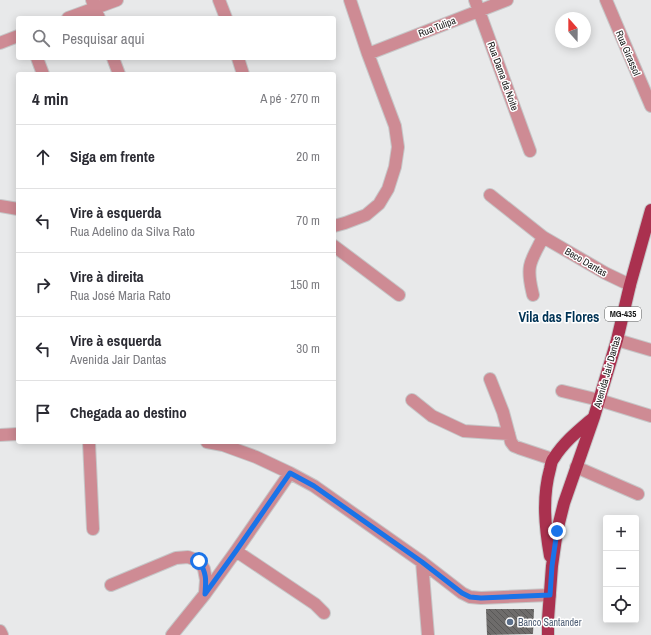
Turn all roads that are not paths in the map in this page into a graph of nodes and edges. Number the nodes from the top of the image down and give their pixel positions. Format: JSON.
{"nodes":[{"id":1,"x":117,"y":0,"type":"edge"},
{"id":2,"x":219,"y":0,"type":"edge"},
{"id":3,"x":350,"y":0,"type":"edge"},
{"id":4,"x":507,"y":0,"type":"edge"},
{"id":5,"x":606,"y":0,"type":"edge"},
{"id":6,"x":477,"y":5,"type":"edge"},
{"id":7,"x":95,"y":9,"type":"edge"},
{"id":8,"x":74,"y":16,"type":"edge"},
{"id":9,"x":225,"y":16,"type":"edge"},
{"id":10,"x":16,"y":37,"type":"edge"},
{"id":11,"x":0,"y":43,"type":"edge"},
{"id":12,"x":368,"y":54,"type":"junction"},
{"id":13,"x":38,"y":60,"type":"edge"},
{"id":14,"x":114,"y":60,"type":"edge"},
{"id":15,"x":239,"y":60,"type":"edge"},
{"id":16,"x":42,"y":72,"type":"edge"},
{"id":17,"x":118,"y":72,"type":"edge"},
{"id":18,"x":242,"y":72,"type":"edge"},
{"id":19,"x":651,"y":106,"type":"edge"},
{"id":20,"x":530,"y":151,"type":"dead end"},
{"id":21,"x":490,"y":195,"type":"dead end"},
{"id":22,"x":0,"y":206,"type":"edge"},
{"id":23,"x":16,"y":209,"type":"edge"},
{"id":24,"x":651,"y":210,"type":"edge"},
{"id":25,"x":336,"y":225,"type":"edge"},
{"id":26,"x":647,"y":235,"type":"edge"},
{"id":27,"x":543,"y":237,"type":"junction"},
{"id":28,"x":336,"y":248,"type":"edge"},
{"id":29,"x":630,"y":285,"type":"junction"},
{"id":30,"x":399,"y":295,"type":"dead end"},
{"id":31,"x":533,"y":295,"type":"dead end"},
{"id":32,"x":617,"y":340,"type":"junction"},
{"id":33,"x":651,"y":350,"type":"edge"},
{"id":34,"x":490,"y":378,"type":"dead end"},
{"id":35,"x":562,"y":391,"type":"dead end"},
{"id":36,"x":412,"y":400,"type":"dead end"},
{"id":37,"x":599,"y":400,"type":"junction"},
{"id":38,"x":651,"y":416,"type":"edge"},
{"id":39,"x":594,"y":417,"type":"junction"},
{"id":40,"x":16,"y":434,"type":"edge"},
{"id":41,"x":508,"y":434,"type":"junction"},
{"id":42,"x":0,"y":435,"type":"edge"},
{"id":43,"x":89,"y":444,"type":"edge"},
{"id":44,"x":218,"y":444,"type":"edge"},
{"id":45,"x":552,"y":459,"type":"junction"},
{"id":46,"x":576,"y":467,"type":"junction"},
{"id":47,"x":290,"y":473,"type":"junction"},
{"id":48,"x":638,"y":494,"type":"dead end"},
{"id":49,"x":93,"y":529,"type":"dead end"},
{"id":50,"x":236,"y":551,"type":"junction"},
{"id":51,"x":422,"y":562,"type":"junction"},
{"id":52,"x":552,"y":566,"type":"junction"},
{"id":53,"x":111,"y":585,"type":"dead end"},
{"id":54,"x":205,"y":594,"type":"junction"},
{"id":55,"x":550,"y":595,"type":"junction"},
{"id":56,"x":324,"y":613,"type":"dead end"},
{"id":57,"x":0,"y":631,"type":"edge"},
{"id":58,"x":2,"y":635,"type":"edge"},
{"id":59,"x":172,"y":635,"type":"edge"},
{"id":60,"x":428,"y":635,"type":"edge"},
{"id":61,"x":548,"y":635,"type":"edge"}],
"edges":[{"from":1,"to":7,"type":"street"},
{"from":2,"to":9,"type":"street"},
{"from":3,"to":12,"type":"street"},
{"from":4,"to":6,"type":"street","name":"Rua Tulipa"},
{"from":5,"to":19,"type":"street","name":"Rua Girassol"},
{"from":6,"to":12,"type":"street","name":"Rua Tulipa"},
{"from":6,"to":20,"type":"street","name":"Rua Dama da Noite"},
{"from":7,"to":8,"type":"street"},
{"from":10,"to":11,"type":"street"},
{"from":12,"to":25,"type":"street"},
{"from":13,"to":16,"type":"street"},
{"from":14,"to":17,"type":"street"},
{"from":15,"to":18,"type":"street"},
{"from":21,"to":27,"type":"street","name":"Beco Dantas"},
{"from":22,"to":23,"type":"street"},
{"from":24,"to":26,"type":"main road","name":"Avenida Jair Dantas","number":"MG-435"},
{"from":26,"to":29,"type":"main road","name":"Avenida Jair Dantas","number":"MG-435"},
{"from":27,"to":29,"type":"street","name":"Beco Dantas"},
{"from":27,"to":31,"type":"street"},
{"from":28,"to":30,"type":"street"},
{"from":29,"to":32,"type":"main road","name":"Avenida Jair Dantas","number":"MG-435"},
{"from":32,"to":33,"type":"street"},
{"from":32,"to":37,"type":"main road","name":"Avenida Jair Dantas","number":"MG-435"},
{"from":34,"to":41,"type":"street"},
{"from":35,"to":37,"type":"street"},
{"from":36,"to":41,"type":"street"},
{"from":37,"to":38,"type":"street"},
{"from":37,"to":39,"type":"main road","name":"Avenida Jair Dantas","number":"MG-435"},
{"from":39,"to":45,"type":"main road","name":"Avenida Jair Dantas"},
{"from":39,"to":46,"type":"main road","name":"Avenida Jair Dantas","number":"MG-435"},
{"from":40,"to":42,"type":"street"},
{"from":41,"to":45,"type":"street"},
{"from":43,"to":49,"type":"street"},
{"from":44,"to":47,"type":"street"},
{"from":45,"to":52,"type":"main road","name":"Avenida Jair Dantas"},
{"from":46,"to":48,"type":"street"},
{"from":46,"to":52,"type":"main road","name":"Avenida Jair Dantas","number":"MG-435"},
{"from":47,"to":50,"type":"street"},
{"from":47,"to":51,"type":"street"},
{"from":50,"to":54,"type":"street"},
{"from":50,"to":56,"type":"street"},
{"from":51,"to":55,"type":"street"},
{"from":51,"to":60,"type":"street"},
{"from":52,"to":55,"type":"main road","name":"Avenida Jair Dantas","number":"MG-435"},
{"from":53,"to":54,"type":"street"},
{"from":54,"to":59,"type":"street"},
{"from":55,"to":61,"type":"main road","name":"Avenida Jair Dantas","number":"MG-435"},
{"from":57,"to":58,"type":"street"}]}
